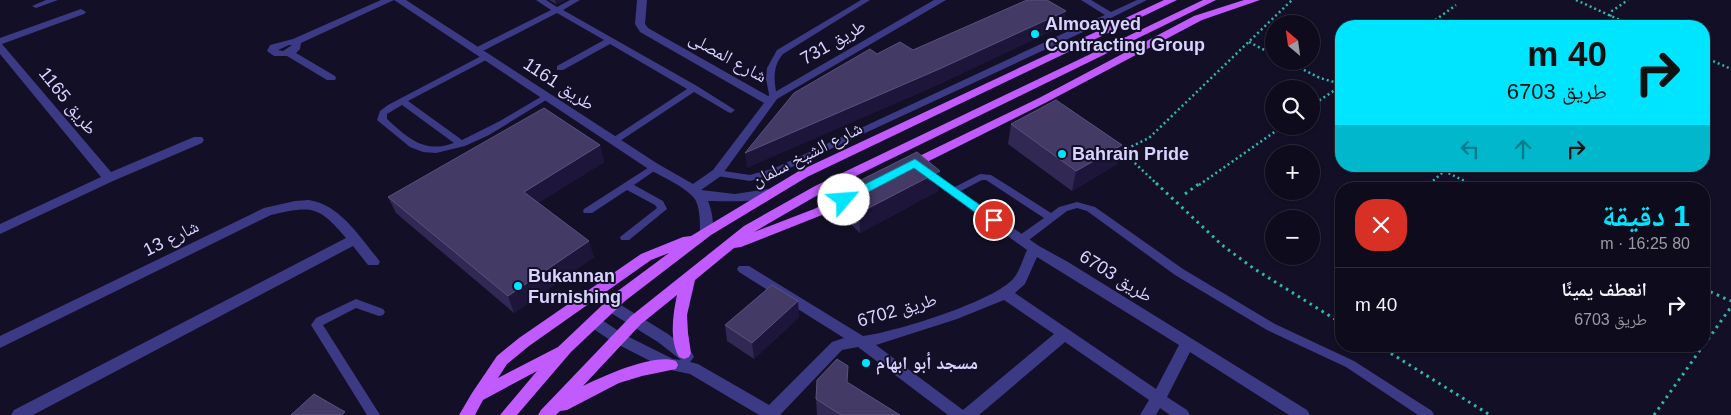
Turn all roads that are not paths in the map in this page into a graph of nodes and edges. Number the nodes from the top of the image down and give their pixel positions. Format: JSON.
{"nodes":[{"id":1,"x":54,"y":0,"type":"edge"},
{"id":2,"x":389,"y":0,"type":"edge"},
{"id":3,"x":399,"y":0,"type":"edge"},
{"id":4,"x":540,"y":0,"type":"edge"},
{"id":5,"x":576,"y":0,"type":"edge"},
{"id":6,"x":642,"y":0,"type":"edge"},
{"id":7,"x":866,"y":0,"type":"edge"},
{"id":8,"x":941,"y":0,"type":"edge"},
{"id":9,"x":1085,"y":0,"type":"edge"},
{"id":10,"x":1143,"y":0,"type":"edge"},
{"id":11,"x":1172,"y":0,"type":"edge"},
{"id":12,"x":1210,"y":0,"type":"edge"},
{"id":13,"x":1255,"y":0,"type":"edge"},
{"id":14,"x":36,"y":6,"type":"dead end"},
{"id":15,"x":557,"y":10,"type":"junction"},
{"id":16,"x":1046,"y":11,"type":"edge"},
{"id":17,"x":81,"y":12,"type":"dead end"},
{"id":18,"x":1111,"y":15,"type":"junction"},
{"id":19,"x":1080,"y":30,"type":"junction"},
{"id":20,"x":610,"y":40,"type":"junction"},
{"id":21,"x":0,"y":42,"type":"edge"},
{"id":22,"x":294,"y":42,"type":"junction"},
{"id":23,"x":0,"y":47,"type":"edge"},
{"id":24,"x":289,"y":53,"type":"junction"},
{"id":25,"x":480,"y":54,"type":"junction"},
{"id":26,"x":560,"y":68,"type":"dead end"},
{"id":27,"x":331,"y":78,"type":"dead end"},
{"id":28,"x":694,"y":88,"type":"junction"},
{"id":29,"x":547,"y":98,"type":"junction"},
{"id":30,"x":772,"y":99,"type":"junction"},
{"id":31,"x":402,"y":102,"type":"junction"},
{"id":32,"x":731,"y":110,"type":"dead end"},
{"id":33,"x":198,"y":140,"type":"dead end"},
{"id":34,"x":614,"y":141,"type":"junction"},
{"id":35,"x":462,"y":144,"type":"junction"},
{"id":36,"x":915,"y":163,"type":"junction"},
{"id":37,"x":654,"y":167,"type":"junction"},
{"id":38,"x":900,"y":170,"type":"edge"},
{"id":39,"x":717,"y":173,"type":"junction"},
{"id":40,"x":109,"y":178,"type":"junction"},
{"id":41,"x":626,"y":184,"type":"junction"},
{"id":42,"x":861,"y":191,"type":"edge"},
{"id":43,"x":954,"y":191,"type":"junction"},
{"id":44,"x":697,"y":193,"type":"junction"},
{"id":45,"x":768,"y":194,"type":"junction"},
{"id":46,"x":588,"y":211,"type":"dead end"},
{"id":47,"x":1052,"y":218,"type":"junction"},
{"id":48,"x":0,"y":229,"type":"edge"},
{"id":49,"x":706,"y":232,"type":"junction"},
{"id":50,"x":625,"y":237,"type":"dead end"},
{"id":51,"x":354,"y":240,"type":"junction"},
{"id":52,"x":1021,"y":240,"type":"junction"},
{"id":53,"x":722,"y":249,"type":"junction"},
{"id":54,"x":1034,"y":249,"type":"junction"},
{"id":55,"x":373,"y":262,"type":"dead end"},
{"id":56,"x":744,"y":269,"type":"dead end"},
{"id":57,"x":690,"y":276,"type":"junction"},
{"id":58,"x":1006,"y":294,"type":"junction"},
{"id":59,"x":611,"y":306,"type":"junction"},
{"id":60,"x":379,"y":312,"type":"dead end"},
{"id":61,"x":636,"y":320,"type":"junction"},
{"id":62,"x":594,"y":322,"type":"junction"},
{"id":63,"x":1064,"y":334,"type":"junction"},
{"id":64,"x":618,"y":338,"type":"junction"},
{"id":65,"x":860,"y":341,"type":"junction"},
{"id":66,"x":0,"y":342,"type":"edge"},
{"id":67,"x":1187,"y":342,"type":"junction"},
{"id":68,"x":566,"y":348,"type":"junction"},
{"id":69,"x":684,"y":353,"type":"junction"},
{"id":70,"x":671,"y":365,"type":"junction"},
{"id":71,"x":693,"y":368,"type":"junction"},
{"id":72,"x":477,"y":397,"type":"junction"},
{"id":73,"x":1159,"y":399,"type":"junction"},
{"id":74,"x":548,"y":414,"type":"edge"},
{"id":75,"x":771,"y":414,"type":"edge"},
{"id":76,"x":19,"y":415,"type":"edge"},
{"id":77,"x":374,"y":415,"type":"edge"},
{"id":78,"x":467,"y":415,"type":"edge"},
{"id":79,"x":508,"y":415,"type":"edge"},
{"id":80,"x":959,"y":415,"type":"edge"},
{"id":81,"x":968,"y":415,"type":"edge"},
{"id":82,"x":1148,"y":415,"type":"edge"},
{"id":83,"x":1182,"y":415,"type":"edge"},
{"id":84,"x":1302,"y":415,"type":"edge"},
{"id":85,"x":1428,"y":415,"type":"edge"}],
"edges":[{"from":1,"to":14,"type":"lane"},
{"from":2,"to":22,"type":"street"},
{"from":3,"to":25,"type":"street","name":"طريق 1161"},
{"from":4,"to":15,"type":"lane"},
{"from":5,"to":15,"type":"lane"},
{"from":6,"to":30,"type":"street","name":"شارع المصلى"},
{"from":7,"to":30,"type":"lane"},
{"from":8,"to":30,"type":"street","name":"طريق 731"},
{"from":9,"to":18,"type":"lane"},
{"from":10,"to":18,"type":"lane"},
{"from":11,"to":45,"type":"main road","name":"شارع الشيخ سلمان"},
{"from":12,"to":53,"type":"main road","name":"شارع الشيخ سلمان"},
{"from":13,"to":36,"type":"main road"},
{"from":15,"to":20,"type":"lane"},
{"from":15,"to":25,"type":"lane"},
{"from":16,"to":19,"type":"lane"},
{"from":17,"to":21,"type":"street"},
{"from":18,"to":19,"type":"lane"},
{"from":19,"to":39,"type":"lane"},
{"from":20,"to":26,"type":"lane"},
{"from":20,"to":28,"type":"lane"},
{"from":22,"to":24,"type":"street"},
{"from":22,"to":24,"type":"street"},
{"from":23,"to":40,"type":"street","name":"طريق 1165"},
{"from":24,"to":27,"type":"street"},
{"from":25,"to":29,"type":"street","name":"طريق 1161"},
{"from":25,"to":31,"type":"lane"},
{"from":28,"to":32,"type":"lane"},
{"from":28,"to":34,"type":"lane"},
{"from":29,"to":34,"type":"street","name":"طريق 1161"},
{"from":29,"to":35,"type":"lane"},
{"from":30,"to":39,"type":"street","name":"شارع المصلى"},
{"from":31,"to":35,"type":"lane"},
{"from":31,"to":35,"type":"lane"},
{"from":33,"to":40,"type":"street"},
{"from":34,"to":37,"type":"street","name":"طريق 1161"},
{"from":36,"to":38,"type":"main road"},
{"from":36,"to":43,"type":"street","name":"طريق 6703"},
{"from":37,"to":41,"type":"lane"},
{"from":37,"to":44,"type":"street","name":"طريق 1161"},
{"from":39,"to":44,"type":"street","name":"شارع المصلى"},
{"from":40,"to":48,"type":"street"},
{"from":41,"to":46,"type":"lane"},
{"from":41,"to":50,"type":"lane"},
{"from":42,"to":53,"type":"main road"},
{"from":43,"to":47,"type":"lane"},
{"from":43,"to":52,"type":"street","name":"طريق 6703"},
{"from":44,"to":45,"type":"street","name":"طريق 1161"},
{"from":44,"to":49,"type":"street"},
{"from":45,"to":49,"type":"main road","name":"شارع الشيخ سلمان"},
{"from":47,"to":52,"type":"lane"},
{"from":47,"to":85,"type":"lane"},
{"from":49,"to":59,"type":"main road","name":"شارع الشيخ سلمان"},
{"from":49,"to":72,"type":"main road"},
{"from":51,"to":55,"type":"street","name":"شارع 13"},
{"from":51,"to":66,"type":"street","name":"شارع 13"},
{"from":51,"to":76,"type":"street"},
{"from":52,"to":54,"type":"street","name":"طريق 6703"},
{"from":53,"to":57,"type":"main road","name":"شارع الشيخ سلمان"},
{"from":54,"to":58,"type":"street","name":"طريق 6702"},
{"from":54,"to":67,"type":"street","name":"طريق 6703"},
{"from":56,"to":65,"type":"street"},
{"from":57,"to":61,"type":"main road","name":"شارع الشيخ سلمان"},
{"from":57,"to":69,"type":"main road"},
{"from":58,"to":63,"type":"street"},
{"from":58,"to":65,"type":"street","name":"طريق 6702"},
{"from":59,"to":61,"type":"street"},
{"from":59,"to":62,"type":"main road","name":"شارع الشيخ سلمان"},
{"from":60,"to":77,"type":"lane"},
{"from":61,"to":64,"type":"main road","name":"شارع الشيخ سلمان"},
{"from":61,"to":69,"type":"street"},
{"from":62,"to":64,"type":"street"},
{"from":62,"to":68,"type":"main road","name":"شارع الشيخ سلمان"},
{"from":63,"to":73,"type":"street"},
{"from":63,"to":81,"type":"street"},
{"from":64,"to":70,"type":"street"},
{"from":64,"to":74,"type":"main road","name":"شارع الشيخ سلمان"},
{"from":65,"to":75,"type":"street","name":"طريق 6702"},
{"from":65,"to":80,"type":"street"},
{"from":67,"to":73,"type":"street"},
{"from":67,"to":84,"type":"street","name":"طريق 6703"},
{"from":68,"to":72,"type":"main road"},
{"from":68,"to":79,"type":"main road","name":"شارع الشيخ سلمان"},
{"from":69,"to":71,"type":"street"},
{"from":70,"to":71,"type":"street"},
{"from":70,"to":74,"type":"main road"},
{"from":71,"to":75,"type":"street"},
{"from":72,"to":78,"type":"main road"},
{"from":73,"to":82,"type":"street"},
{"from":73,"to":83,"type":"street"}]}
